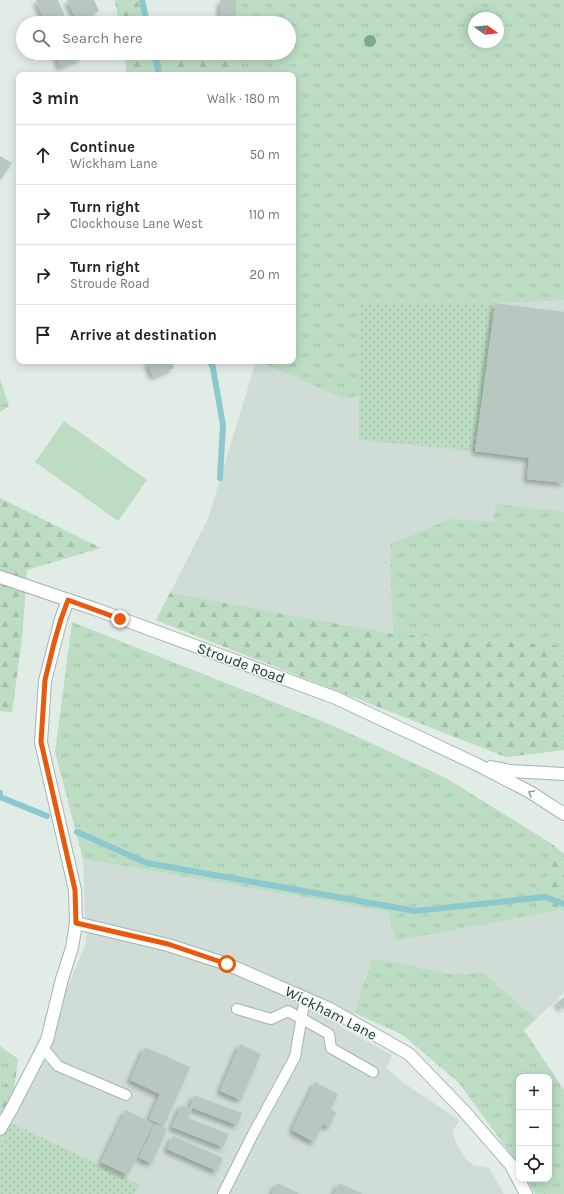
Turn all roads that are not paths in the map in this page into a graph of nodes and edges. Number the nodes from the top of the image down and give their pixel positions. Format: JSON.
{"nodes":[{"id":1,"x":0,"y":577,"type":"edge"},
{"id":2,"x":68,"y":600,"type":"junction"},
{"id":3,"x":476,"y":764,"type":"junction"},
{"id":4,"x":564,"y":774,"type":"edge"},
{"id":5,"x":564,"y":814,"type":"edge"},
{"id":6,"x":76,"y":923,"type":"junction"},
{"id":7,"x":305,"y":998,"type":"junction"},
{"id":8,"x":237,"y":1009,"type":"dead end"},
{"id":9,"x":301,"y":1018,"type":"junction"},
{"id":10,"x":43,"y":1048,"type":"junction"},
{"id":11,"x":373,"y":1072,"type":"dead end"},
{"id":12,"x":126,"y":1095,"type":"dead end"},
{"id":13,"x":0,"y":1128,"type":"edge"},
{"id":14,"x":225,"y":1193,"type":"edge"},
{"id":15,"x":526,"y":1194,"type":"edge"}],
"edges":[{"from":1,"to":2,"type":"street","name":"Stroude Road"},
{"from":2,"to":3,"type":"street","name":"Stroude Road"},
{"from":2,"to":6,"type":"street"},
{"from":3,"to":4,"type":"street","name":"Stroude Road"},
{"from":5,"to":3,"type":"street","name":"Stroude Road","one_way":true},
{"from":6,"to":7,"type":"street","name":"Wickham Lane"},
{"from":6,"to":10,"type":"street"},
{"from":7,"to":9,"type":"lane"},
{"from":7,"to":15,"type":"street","name":"Wickham Lane"},
{"from":8,"to":9,"type":"lane"},
{"from":9,"to":11,"type":"lane"},
{"from":9,"to":14,"type":"lane"},
{"from":10,"to":12,"type":"lane"},
{"from":10,"to":13,"type":"street"}]}
